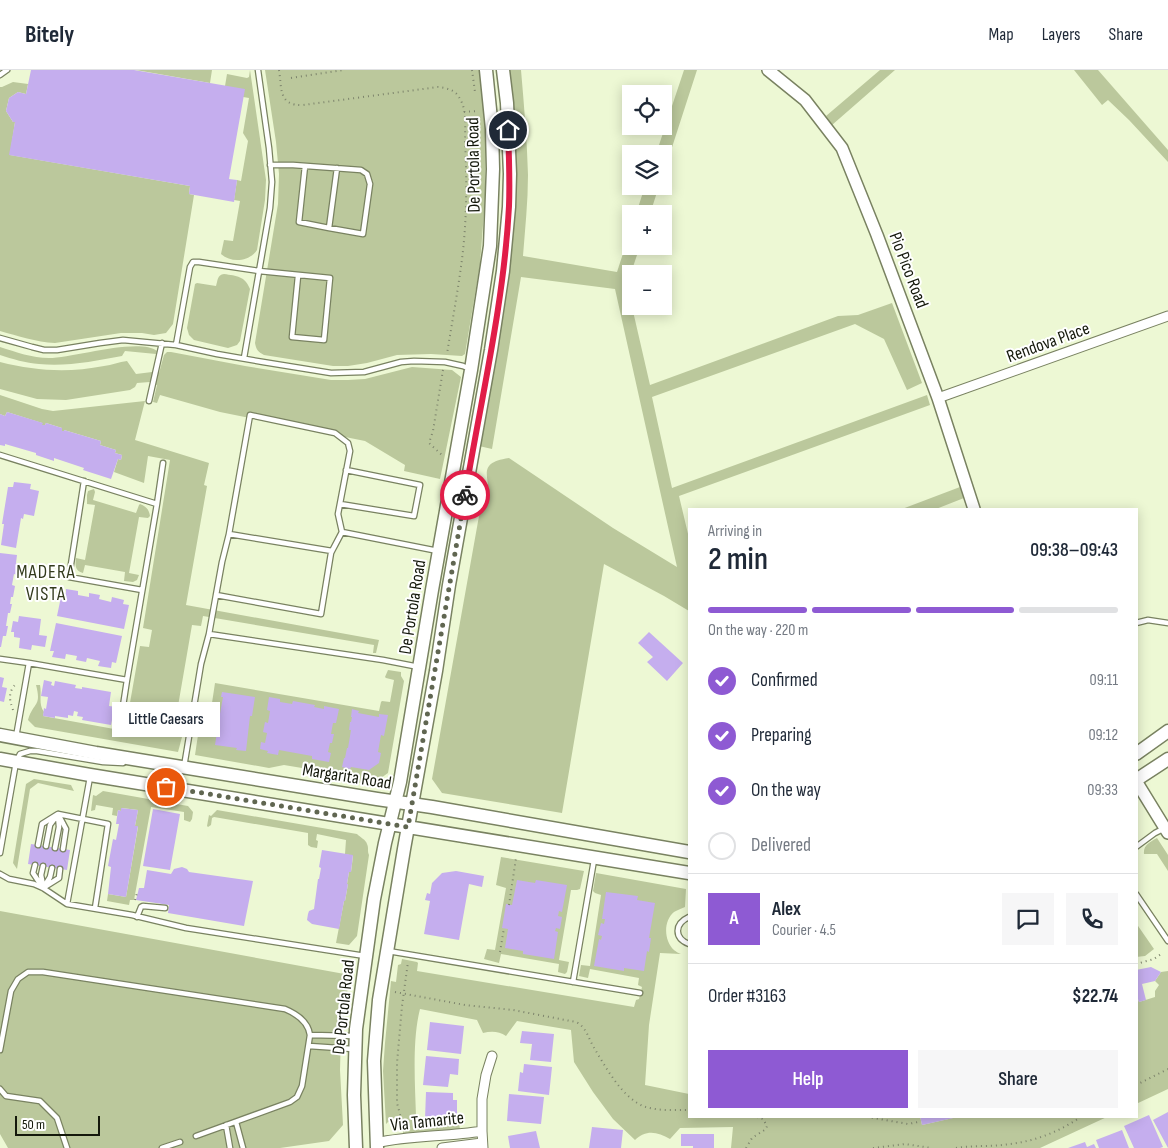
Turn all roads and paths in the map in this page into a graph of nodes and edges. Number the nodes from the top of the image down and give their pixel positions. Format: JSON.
{"nodes":[{"id":1,"x":7,"y":70,"type":"edge"},
{"id":2,"x":258,"y":70,"type":"edge"},
{"id":3,"x":279,"y":70,"type":"edge"},
{"id":4,"x":343,"y":70,"type":"edge"},
{"id":5,"x":472,"y":70,"type":"edge"},
{"id":6,"x":486,"y":70,"type":"edge"},
{"id":7,"x":503,"y":70,"type":"edge"},
{"id":8,"x":768,"y":70,"type":"edge"},
{"id":9,"x":0,"y":74,"type":"edge"},
{"id":10,"x":292,"y":78,"type":"dead end"},
{"id":11,"x":476,"y":99,"type":"dead end"},
{"id":12,"x":478,"y":109,"type":"dead end"},
{"id":13,"x":464,"y":112,"type":"junction"},
{"id":14,"x":270,"y":165,"type":"junction"},
{"id":15,"x":305,"y":166,"type":"junction"},
{"id":16,"x":337,"y":168,"type":"junction"},
{"id":17,"x":329,"y":228,"type":"junction"},
{"id":18,"x":259,"y":272,"type":"junction"},
{"id":19,"x":298,"y":276,"type":"junction"},
{"id":20,"x":1168,"y":316,"type":"edge"},
{"id":21,"x":0,"y":338,"type":"edge"},
{"id":22,"x":162,"y":343,"type":"junction"},
{"id":23,"x":176,"y":345,"type":"junction"},
{"id":24,"x":244,"y":358,"type":"junction"},
{"id":25,"x":445,"y":362,"type":"junction"},
{"id":26,"x":471,"y":370,"type":"junction"},
{"id":27,"x":938,"y":398,"type":"junction"},
{"id":28,"x":149,"y":401,"type":"dead end"},
{"id":29,"x":0,"y":455,"type":"edge"},
{"id":30,"x":446,"y":459,"type":"dead end"},
{"id":31,"x":163,"y":463,"type":"dead end"},
{"id":32,"x":346,"y":470,"type":"junction"},
{"id":33,"x":84,"y":481,"type":"junction"},
{"id":34,"x":157,"y":504,"type":"junction"},
{"id":35,"x":340,"y":504,"type":"junction"},
{"id":36,"x":463,"y":506,"type":"junction"},
{"id":37,"x":974,"y":508,"type":"edge"},
{"id":38,"x":342,"y":532,"type":"junction"},
{"id":39,"x":229,"y":534,"type":"junction"},
{"id":40,"x":332,"y":551,"type":"junction"},
{"id":41,"x":439,"y":551,"type":"junction"},
{"id":42,"x":142,"y":590,"type":"junction"},
{"id":43,"x":216,"y":595,"type":"junction"},
{"id":44,"x":1138,"y":622,"type":"edge"},
{"id":45,"x":1168,"y":623,"type":"edge"},
{"id":46,"x":209,"y":634,"type":"junction"},
{"id":47,"x":0,"y":659,"type":"edge"},
{"id":48,"x":29,"y":663,"type":"junction"},
{"id":49,"x":420,"y":667,"type":"junction"},
{"id":50,"x":127,"y":680,"type":"junction"},
{"id":51,"x":18,"y":682,"type":"dead end"},
{"id":52,"x":13,"y":713,"type":"dead end"},
{"id":53,"x":121,"y":719,"type":"dead end"},
{"id":54,"x":1168,"y":732,"type":"edge"},
{"id":55,"x":0,"y":735,"type":"edge"},
{"id":56,"x":16,"y":738,"type":"junction"},
{"id":57,"x":1138,"y":753,"type":"edge"},
{"id":58,"x":0,"y":759,"type":"edge"},
{"id":59,"x":1168,"y":759,"type":"edge"},
{"id":60,"x":142,"y":760,"type":"junction"},
{"id":61,"x":16,"y":762,"type":"junction"},
{"id":62,"x":184,"y":767,"type":"junction"},
{"id":63,"x":90,"y":775,"type":"junction"},
{"id":64,"x":1138,"y":779,"type":"edge"},
{"id":65,"x":1138,"y":783,"type":"edge"},
{"id":66,"x":396,"y":802,"type":"junction"},
{"id":67,"x":412,"y":804,"type":"junction"},
{"id":68,"x":58,"y":814,"type":"junction"},
{"id":69,"x":82,"y":819,"type":"junction"},
{"id":70,"x":390,"y":824,"type":"junction"},
{"id":71,"x":408,"y":827,"type":"junction"},
{"id":72,"x":1166,"y":831,"type":"edge"},
{"id":73,"x":38,"y":845,"type":"dead end"},
{"id":74,"x":46,"y":846,"type":"dead end"},
{"id":75,"x":1138,"y":846,"type":"edge"},
{"id":76,"x":55,"y":848,"type":"dead end"},
{"id":77,"x":63,"y":849,"type":"dead end"},
{"id":78,"x":688,"y":852,"type":"edge"},
{"id":79,"x":0,"y":853,"type":"edge"},
{"id":80,"x":594,"y":857,"type":"junction"},
{"id":81,"x":516,"y":858,"type":"dead end"},
{"id":82,"x":35,"y":865,"type":"dead end"},
{"id":83,"x":43,"y":866,"type":"dead end"},
{"id":84,"x":52,"y":868,"type":"dead end"},
{"id":85,"x":60,"y":869,"type":"dead end"},
{"id":86,"x":688,"y":873,"type":"edge"},
{"id":87,"x":0,"y":874,"type":"edge"},
{"id":88,"x":44,"y":888,"type":"junction"},
{"id":89,"x":137,"y":893,"type":"dead end"},
{"id":90,"x":1138,"y":897,"type":"edge"},
{"id":91,"x":135,"y":900,"type":"dead end"},
{"id":92,"x":67,"y":904,"type":"junction"},
{"id":93,"x":509,"y":905,"type":"dead end"},
{"id":94,"x":95,"y":908,"type":"junction"},
{"id":95,"x":165,"y":908,"type":"dead end"},
{"id":96,"x":137,"y":917,"type":"junction"},
{"id":97,"x":688,"y":918,"type":"edge"},
{"id":98,"x":504,"y":928,"type":"dead end"},
{"id":99,"x":1168,"y":941,"type":"edge"},
{"id":100,"x":688,"y":944,"type":"edge"},
{"id":101,"x":387,"y":950,"type":"junction"},
{"id":102,"x":500,"y":952,"type":"dead end"},
{"id":103,"x":410,"y":954,"type":"junction"},
{"id":104,"x":1161,"y":954,"type":"dead end"},
{"id":105,"x":366,"y":956,"type":"junction"},
{"id":106,"x":1138,"y":963,"type":"edge"},
{"id":107,"x":573,"y":982,"type":"junction"},
{"id":108,"x":395,"y":992,"type":"dead end"},
{"id":109,"x":404,"y":993,"type":"junction"},
{"id":110,"x":640,"y":993,"type":"dead end"},
{"id":111,"x":310,"y":1035,"type":"junction"},
{"id":112,"x":356,"y":1043,"type":"junction"},
{"id":113,"x":309,"y":1046,"type":"junction"},
{"id":114,"x":0,"y":1050,"type":"edge"},
{"id":115,"x":492,"y":1056,"type":"dead end"},
{"id":116,"x":1168,"y":1069,"type":"edge"},
{"id":117,"x":1138,"y":1084,"type":"edge"},
{"id":118,"x":0,"y":1089,"type":"edge"},
{"id":119,"x":688,"y":1110,"type":"edge"},
{"id":120,"x":758,"y":1118,"type":"edge"},
{"id":121,"x":874,"y":1118,"type":"edge"},
{"id":122,"x":1078,"y":1118,"type":"edge"},
{"id":123,"x":236,"y":1122,"type":"junction"},
{"id":124,"x":918,"y":1122,"type":"dead end"},
{"id":125,"x":226,"y":1125,"type":"junction"},
{"id":126,"x":401,"y":1126,"type":"dead end"},
{"id":127,"x":482,"y":1131,"type":"junction"},
{"id":128,"x":196,"y":1136,"type":"dead end"},
{"id":129,"x":180,"y":1142,"type":"dead end"},
{"id":130,"x":376,"y":1146,"type":"edge"},
{"id":131,"x":483,"y":1146,"type":"edge"},
{"id":132,"x":67,"y":1148,"type":"edge"},
{"id":133,"x":162,"y":1148,"type":"edge"},
{"id":134,"x":230,"y":1148,"type":"edge"},
{"id":135,"x":243,"y":1148,"type":"edge"},
{"id":136,"x":355,"y":1148,"type":"edge"},
{"id":137,"x":442,"y":1148,"type":"edge"},
{"id":138,"x":746,"y":1148,"type":"edge"},
{"id":139,"x":873,"y":1148,"type":"edge"},
{"id":140,"x":931,"y":1148,"type":"edge"},
{"id":141,"x":956,"y":1148,"type":"edge"}],
"edges":[{"from":1,"to":9,"type":"lane"},
{"from":2,"to":14,"type":"lane"},
{"from":3,"to":13,"type":"path"},
{"from":4,"to":10,"type":"path"},
{"from":5,"to":11,"type":"path"},
{"from":6,"to":26,"type":"main road","name":"De Portola Road"},
{"from":7,"to":36,"type":"main road","name":"De Portola Road"},
{"from":8,"to":27,"type":"street","name":"Pio Pico Road"},
{"from":12,"to":13,"type":"path"},
{"from":13,"to":25,"type":"path"},
{"from":14,"to":15,"type":"lane"},
{"from":14,"to":18,"type":"lane"},
{"from":15,"to":16,"type":"lane"},
{"from":15,"to":17,"type":"lane"},
{"from":16,"to":17,"type":"lane"},
{"from":16,"to":17,"type":"lane"},
{"from":18,"to":19,"type":"lane"},
{"from":18,"to":23,"type":"lane"},
{"from":18,"to":24,"type":"lane"},
{"from":19,"to":19,"type":"lane"},
{"from":20,"to":27,"type":"street","name":"Rendova Place"},
{"from":21,"to":22,"type":"lane"},
{"from":22,"to":23,"type":"lane"},
{"from":22,"to":28,"type":"lane"},
{"from":23,"to":24,"type":"lane"},
{"from":24,"to":25,"type":"lane"},
{"from":25,"to":26,"type":"lane"},
{"from":25,"to":30,"type":"path"},
{"from":26,"to":36,"type":"main road"},
{"from":26,"to":41,"type":"main road","name":"De Portola Road"},
{"from":27,"to":37,"type":"street","name":"Pio Pico Road"},
{"from":29,"to":33,"type":"lane"},
{"from":31,"to":34,"type":"lane"},
{"from":32,"to":35,"type":"lane"},
{"from":32,"to":35,"type":"lane"},
{"from":32,"to":39,"type":"lane"},
{"from":33,"to":34,"type":"lane"},
{"from":33,"to":42,"type":"lane"},
{"from":34,"to":42,"type":"lane"},
{"from":35,"to":38,"type":"lane"},
{"from":36,"to":67,"type":"main road","name":"De Portola Road"},
{"from":38,"to":40,"type":"lane"},
{"from":38,"to":41,"type":"lane"},
{"from":39,"to":40,"type":"lane"},
{"from":39,"to":43,"type":"lane"},
{"from":40,"to":43,"type":"lane"},
{"from":41,"to":49,"type":"main road","name":"De Portola Road"},
{"from":42,"to":50,"type":"lane"},
{"from":43,"to":46,"type":"lane"},
{"from":44,"to":45,"type":"lane"},
{"from":46,"to":49,"type":"lane"},
{"from":46,"to":62,"type":"lane"},
{"from":47,"to":48,"type":"lane"},
{"from":48,"to":50,"type":"lane"},
{"from":48,"to":56,"type":"lane"},
{"from":49,"to":66,"type":"main road","name":"De Portola Road"},
{"from":50,"to":53,"type":"lane"},
{"from":51,"to":52,"type":"path"},
{"from":54,"to":57,"type":"main road"},
{"from":55,"to":56,"type":"main road","name":"Margarita Road"},
{"from":56,"to":60,"type":"main road","name":"Margarita Road"},
{"from":58,"to":61,"type":"main road"},
{"from":59,"to":64,"type":"main road"},
{"from":60,"to":61,"type":"lane"},
{"from":60,"to":62,"type":"main road","name":"Margarita Road"},
{"from":61,"to":63,"type":"main road"},
{"from":61,"to":79,"type":"lane"},
{"from":62,"to":66,"type":"main road","name":"Margarita Road"},
{"from":63,"to":69,"type":"lane"},
{"from":63,"to":70,"type":"main road"},
{"from":65,"to":72,"type":"street"},
{"from":66,"to":67,"type":"main road","name":"Margarita Road"},
{"from":66,"to":70,"type":"main road","name":"De Portola Road"},
{"from":67,"to":71,"type":"main road","name":"De Portola Road"},
{"from":67,"to":78,"type":"main road","name":"Margarita Road"},
{"from":68,"to":69,"type":"lane"},
{"from":68,"to":73,"type":"lane"},
{"from":68,"to":74,"type":"lane"},
{"from":68,"to":76,"type":"lane"},
{"from":68,"to":77,"type":"lane"},
{"from":69,"to":92,"type":"lane"},
{"from":69,"to":94,"type":"lane"},
{"from":70,"to":71,"type":"main road"},
{"from":70,"to":105,"type":"main road","name":"De Portola Road"},
{"from":71,"to":80,"type":"main road"},
{"from":71,"to":101,"type":"main road","name":"De Portola Road"},
{"from":72,"to":75,"type":"lane"},
{"from":80,"to":86,"type":"main road"},
{"from":80,"to":107,"type":"lane"},
{"from":81,"to":93,"type":"path"},
{"from":82,"to":88,"type":"lane"},
{"from":83,"to":88,"type":"lane"},
{"from":84,"to":88,"type":"lane"},
{"from":85,"to":88,"type":"lane"},
{"from":87,"to":88,"type":"lane"},
{"from":88,"to":92,"type":"lane"},
{"from":89,"to":91,"type":"path"},
{"from":90,"to":99,"type":"lane"},
{"from":92,"to":94,"type":"lane"},
{"from":94,"to":96,"type":"lane"},
{"from":95,"to":96,"type":"lane"},
{"from":96,"to":105,"type":"lane"},
{"from":97,"to":100,"type":"lane"},
{"from":98,"to":102,"type":"path"},
{"from":101,"to":103,"type":"lane"},
{"from":101,"to":130,"type":"main road","name":"De Portola Road"},
{"from":103,"to":107,"type":"lane"},
{"from":103,"to":109,"type":"path"},
{"from":104,"to":106,"type":"path"},
{"from":105,"to":112,"type":"main road","name":"De Portola Road"},
{"from":107,"to":110,"type":"lane"},
{"from":108,"to":109,"type":"path"},
{"from":109,"to":119,"type":"path"},
{"from":109,"to":126,"type":"path"},
{"from":111,"to":112,"type":"lane"},
{"from":111,"to":113,"type":"lane"},
{"from":111,"to":114,"type":"lane"},
{"from":112,"to":113,"type":"lane"},
{"from":112,"to":136,"type":"main road","name":"De Portola Road"},
{"from":113,"to":123,"type":"lane"},
{"from":115,"to":127,"type":"street"},
{"from":116,"to":117,"type":"path"},
{"from":118,"to":132,"type":"lane"},
{"from":120,"to":138,"type":"path"},
{"from":121,"to":124,"type":"path"},
{"from":122,"to":141,"type":"path"},
{"from":123,"to":125,"type":"lane"},
{"from":123,"to":135,"type":"lane"},
{"from":125,"to":128,"type":"lane"},
{"from":125,"to":134,"type":"lane"},
{"from":127,"to":130,"type":"street","name":"Via Tamarite"},
{"from":127,"to":131,"type":"street"},
{"from":129,"to":133,"type":"lane"},
{"from":130,"to":136,"type":"main road"},
{"from":131,"to":137,"type":"street","name":"Via Tamarite"},
{"from":139,"to":140,"type":"path"}]}
